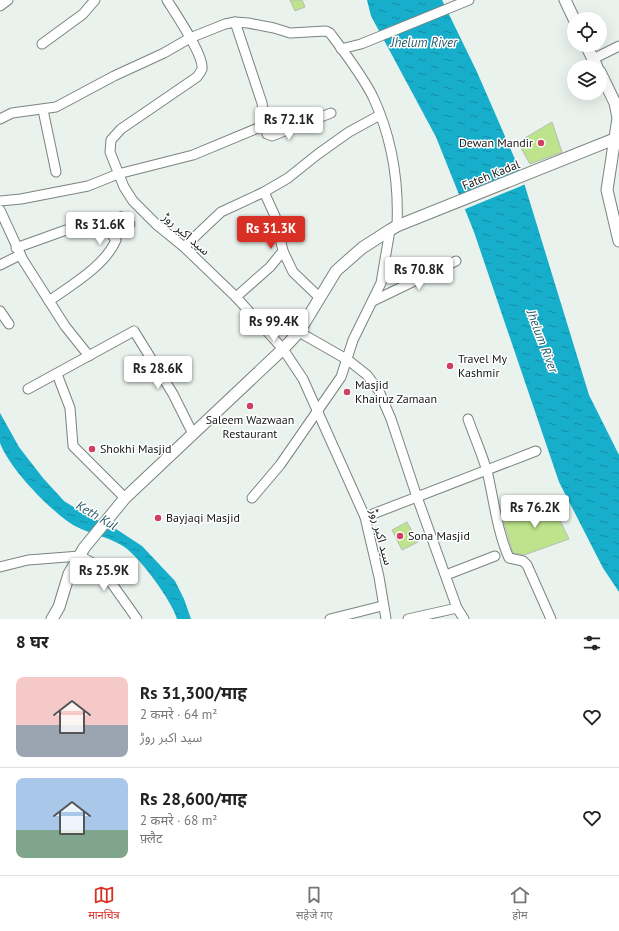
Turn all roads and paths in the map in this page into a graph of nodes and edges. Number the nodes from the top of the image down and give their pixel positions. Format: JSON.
{"nodes":[{"id":1,"x":8,"y":0,"type":"edge"},
{"id":2,"x":95,"y":0,"type":"edge"},
{"id":3,"x":167,"y":0,"type":"edge"},
{"id":4,"x":469,"y":0,"type":"edge"},
{"id":5,"x":565,"y":0,"type":"edge"},
{"id":6,"x":0,"y":6,"type":"edge"},
{"id":7,"x":571,"y":12,"type":"edge"},
{"id":8,"x":235,"y":22,"type":"junction"},
{"id":9,"x":190,"y":38,"type":"junction"},
{"id":10,"x":42,"y":44,"type":"dead end"},
{"id":11,"x":619,"y":46,"type":"edge"},
{"id":12,"x":341,"y":49,"type":"junction"},
{"id":13,"x":599,"y":60,"type":"edge"},
{"id":14,"x":607,"y":88,"type":"edge"},
{"id":15,"x":43,"y":110,"type":"junction"},
{"id":16,"x":331,"y":113,"type":"dead end"},
{"id":17,"x":380,"y":115,"type":"junction"},
{"id":18,"x":0,"y":119,"type":"edge"},
{"id":19,"x":265,"y":124,"type":"junction"},
{"id":20,"x":618,"y":137,"type":"edge"},
{"id":21,"x":56,"y":172,"type":"dead end"},
{"id":22,"x":118,"y":174,"type":"junction"},
{"id":23,"x":264,"y":192,"type":"junction"},
{"id":24,"x":0,"y":201,"type":"edge"},
{"id":25,"x":0,"y":210,"type":"edge"},
{"id":26,"x":130,"y":224,"type":"dead end"},
{"id":27,"x":393,"y":228,"type":"junction"},
{"id":28,"x":66,"y":230,"type":"dead end"},
{"id":29,"x":619,"y":241,"type":"edge"},
{"id":30,"x":184,"y":247,"type":"junction"},
{"id":31,"x":18,"y":251,"type":"junction"},
{"id":32,"x":282,"y":251,"type":"junction"},
{"id":33,"x":456,"y":261,"type":"dead end"},
{"id":34,"x":0,"y":265,"type":"edge"},
{"id":35,"x":236,"y":297,"type":"junction"},
{"id":36,"x":319,"y":297,"type":"junction"},
{"id":37,"x":49,"y":301,"type":"junction"},
{"id":38,"x":373,"y":301,"type":"junction"},
{"id":39,"x":0,"y":311,"type":"edge"},
{"id":40,"x":9,"y":324,"type":"dead end"},
{"id":41,"x":299,"y":332,"type":"junction"},
{"id":42,"x":283,"y":349,"type":"junction"},
{"id":43,"x":89,"y":356,"type":"junction"},
{"id":44,"x":348,"y":360,"type":"junction"},
{"id":45,"x":57,"y":374,"type":"junction"},
{"id":46,"x":28,"y":388,"type":"dead end"},
{"id":47,"x":317,"y":410,"type":"junction"},
{"id":48,"x":468,"y":419,"type":"dead end"},
{"id":49,"x":193,"y":434,"type":"junction"},
{"id":50,"x":536,"y":451,"type":"dead end"},
{"id":51,"x":486,"y":470,"type":"junction"},
{"id":52,"x":416,"y":497,"type":"junction"},
{"id":53,"x":252,"y":498,"type":"dead end"},
{"id":54,"x":122,"y":502,"type":"junction"},
{"id":55,"x":365,"y":517,"type":"junction"},
{"id":56,"x":80,"y":556,"type":"junction"},
{"id":57,"x":495,"y":556,"type":"dead end"},
{"id":58,"x":0,"y":567,"type":"edge"},
{"id":59,"x":446,"y":575,"type":"junction"},
{"id":60,"x":382,"y":606,"type":"junction"},
{"id":61,"x":457,"y":608,"type":"junction"},
{"id":62,"x":52,"y":619,"type":"edge"},
{"id":63,"x":137,"y":619,"type":"edge"},
{"id":64,"x":330,"y":619,"type":"edge"},
{"id":65,"x":386,"y":619,"type":"edge"},
{"id":66,"x":408,"y":619,"type":"edge"},
{"id":67,"x":464,"y":619,"type":"edge"},
{"id":68,"x":551,"y":619,"type":"edge"}],
"edges":[{"from":1,"to":6,"type":"street"},
{"from":2,"to":10,"type":"street"},
{"from":3,"to":9,"type":"street"},
{"from":4,"to":12,"type":"street"},
{"from":5,"to":7,"type":"street"},
{"from":8,"to":9,"type":"street"},
{"from":8,"to":12,"type":"street"},
{"from":8,"to":19,"type":"street"},
{"from":9,"to":15,"type":"street"},
{"from":9,"to":22,"type":"street","name":"سید اکبر روڑ"},
{"from":11,"to":13,"type":"street"},
{"from":12,"to":17,"type":"street"},
{"from":14,"to":20,"type":"street"},
{"from":15,"to":18,"type":"street"},
{"from":15,"to":21,"type":"street"},
{"from":16,"to":19,"type":"street"},
{"from":17,"to":23,"type":"street"},
{"from":17,"to":27,"type":"street"},
{"from":19,"to":22,"type":"street"},
{"from":20,"to":27,"type":"street","name":"Fateh Kadal"},
{"from":20,"to":29,"type":"street"},
{"from":22,"to":24,"type":"street"},
{"from":22,"to":30,"type":"street","name":"سید اکبر روڑ"},
{"from":23,"to":30,"type":"street"},
{"from":23,"to":32,"type":"street"},
{"from":25,"to":31,"type":"street"},
{"from":26,"to":37,"type":"street"},
{"from":27,"to":36,"type":"street","name":"Fateh Kadal"},
{"from":27,"to":38,"type":"street"},
{"from":28,"to":31,"type":"street"},
{"from":30,"to":35,"type":"street","name":"سید اکبر روڑ"},
{"from":31,"to":34,"type":"street"},
{"from":31,"to":37,"type":"street"},
{"from":32,"to":35,"type":"street"},
{"from":32,"to":36,"type":"street"},
{"from":33,"to":38,"type":"street"},
{"from":35,"to":42,"type":"street","name":"سید اکبر روڑ"},
{"from":36,"to":41,"type":"street","name":"Fateh Kadal"},
{"from":37,"to":43,"type":"street"},
{"from":38,"to":44,"type":"street"},
{"from":39,"to":40,"type":"street"},
{"from":41,"to":42,"type":"street","name":"Fateh Kadal"},
{"from":41,"to":44,"type":"street"},
{"from":42,"to":47,"type":"street","name":"سید اکبر روڑ"},
{"from":42,"to":49,"type":"street","name":"Fateh Kadal"},
{"from":43,"to":45,"type":"street"},
{"from":43,"to":49,"type":"street"},
{"from":44,"to":47,"type":"street"},
{"from":44,"to":52,"type":"street"},
{"from":45,"to":46,"type":"street"},
{"from":45,"to":54,"type":"street"},
{"from":47,"to":53,"type":"street"},
{"from":47,"to":55,"type":"street","name":"سید اکبر روڑ"},
{"from":48,"to":51,"type":"street"},
{"from":49,"to":54,"type":"street","name":"Fateh Kadal"},
{"from":50,"to":51,"type":"street"},
{"from":51,"to":52,"type":"street"},
{"from":51,"to":68,"type":"street"},
{"from":52,"to":55,"type":"street"},
{"from":52,"to":59,"type":"street"},
{"from":54,"to":56,"type":"street","name":"Fateh Kadal"},
{"from":55,"to":60,"type":"street","name":"سید اکبر روڑ"},
{"from":56,"to":58,"type":"street"},
{"from":56,"to":62,"type":"street","name":"Fateh Kadal"},
{"from":56,"to":63,"type":"street"},
{"from":57,"to":59,"type":"street"},
{"from":59,"to":61,"type":"street"},
{"from":60,"to":64,"type":"street"},
{"from":60,"to":65,"type":"street","name":"سید اکبر روڑ"},
{"from":61,"to":66,"type":"street"},
{"from":61,"to":67,"type":"street"}]}
